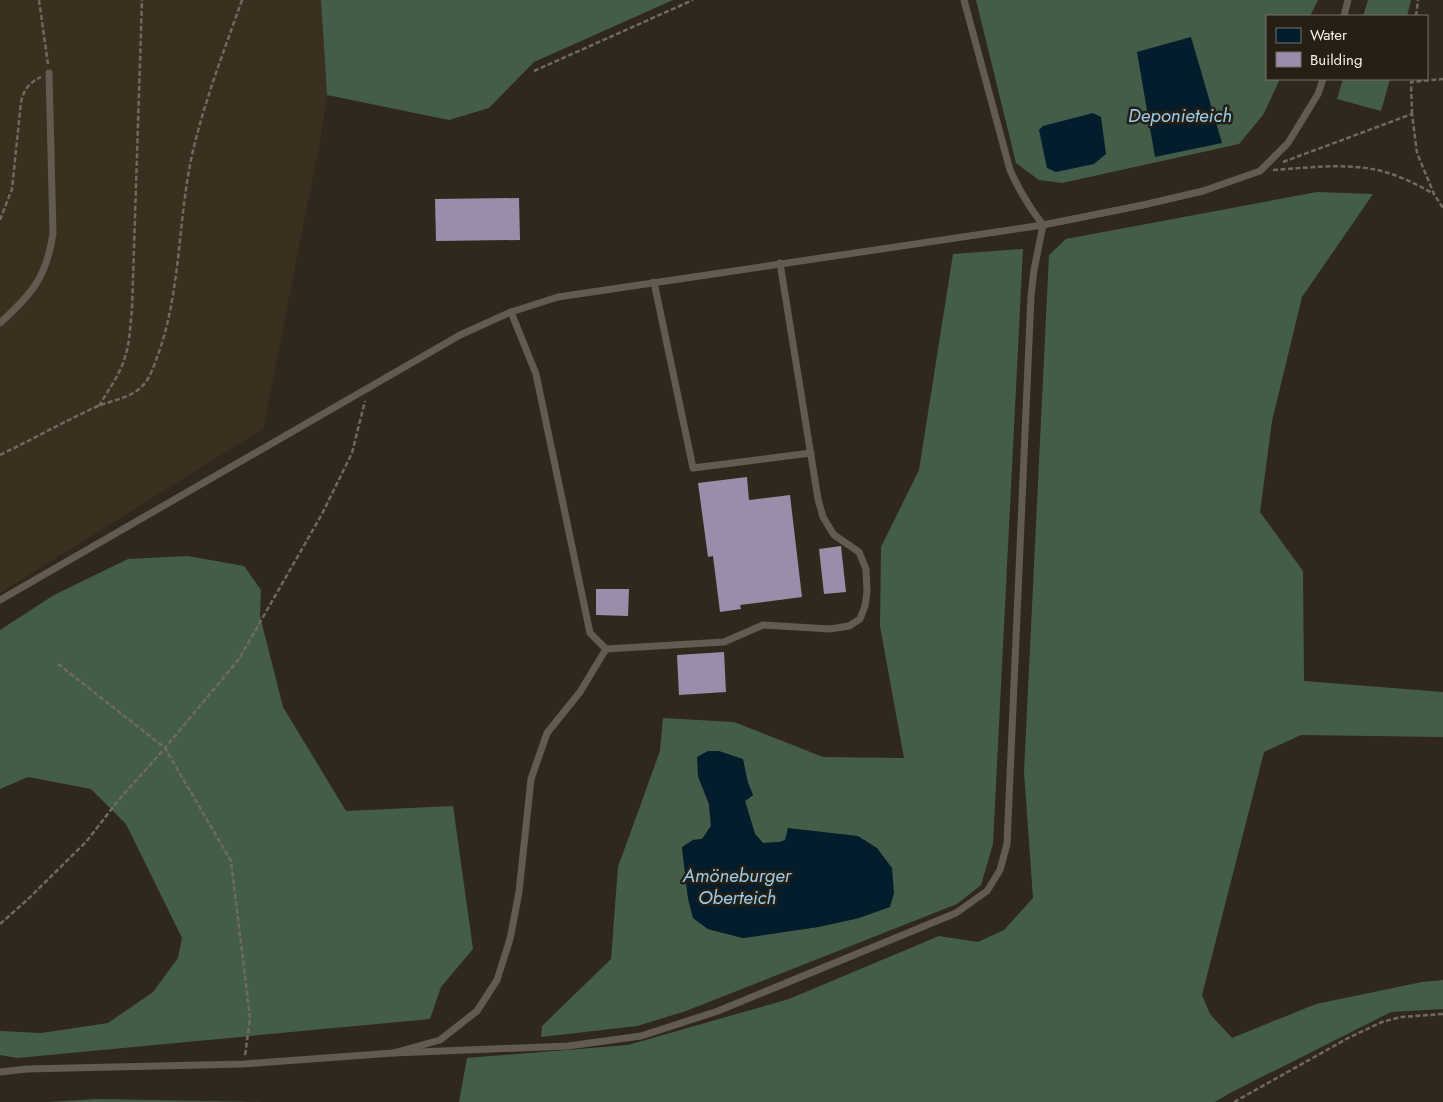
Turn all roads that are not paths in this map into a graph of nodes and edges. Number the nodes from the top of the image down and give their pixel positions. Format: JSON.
{"nodes":[{"id":1,"x":964,"y":0,"type":"edge"},
{"id":2,"x":1348,"y":0,"type":"edge"},
{"id":3,"x":1344,"y":15,"type":"edge"},
{"id":4,"x":49,"y":73,"type":"road end"},
{"id":5,"x":1323,"y":80,"type":"edge"},
{"id":6,"x":1042,"y":225,"type":"junction"},
{"id":7,"x":780,"y":263,"type":"junction"},
{"id":8,"x":654,"y":282,"type":"junction"},
{"id":9,"x":510,"y":312,"type":"junction"},
{"id":10,"x":0,"y":323,"type":"edge"},
{"id":11,"x":811,"y":453,"type":"junction"},
{"id":12,"x":0,"y":600,"type":"edge"},
{"id":13,"x":606,"y":649,"type":"junction"},
{"id":14,"x":393,"y":1053,"type":"junction"},
{"id":15,"x":0,"y":1072,"type":"edge"}],
"edges":[{"from":1,"to":6,"type":"lane"},
{"from":2,"to":3,"type":"lane"},
{"from":4,"to":10,"type":"lane"},
{"from":5,"to":6,"type":"lane"},
{"from":6,"to":7,"type":"lane"},
{"from":6,"to":14,"type":"lane"},
{"from":7,"to":8,"type":"lane"},
{"from":7,"to":11,"type":"lane"},
{"from":8,"to":9,"type":"lane"},
{"from":8,"to":11,"type":"lane"},
{"from":9,"to":12,"type":"lane"},
{"from":9,"to":13,"type":"lane"},
{"from":11,"to":13,"type":"lane"},
{"from":13,"to":14,"type":"lane"},
{"from":14,"to":15,"type":"lane"}]}
